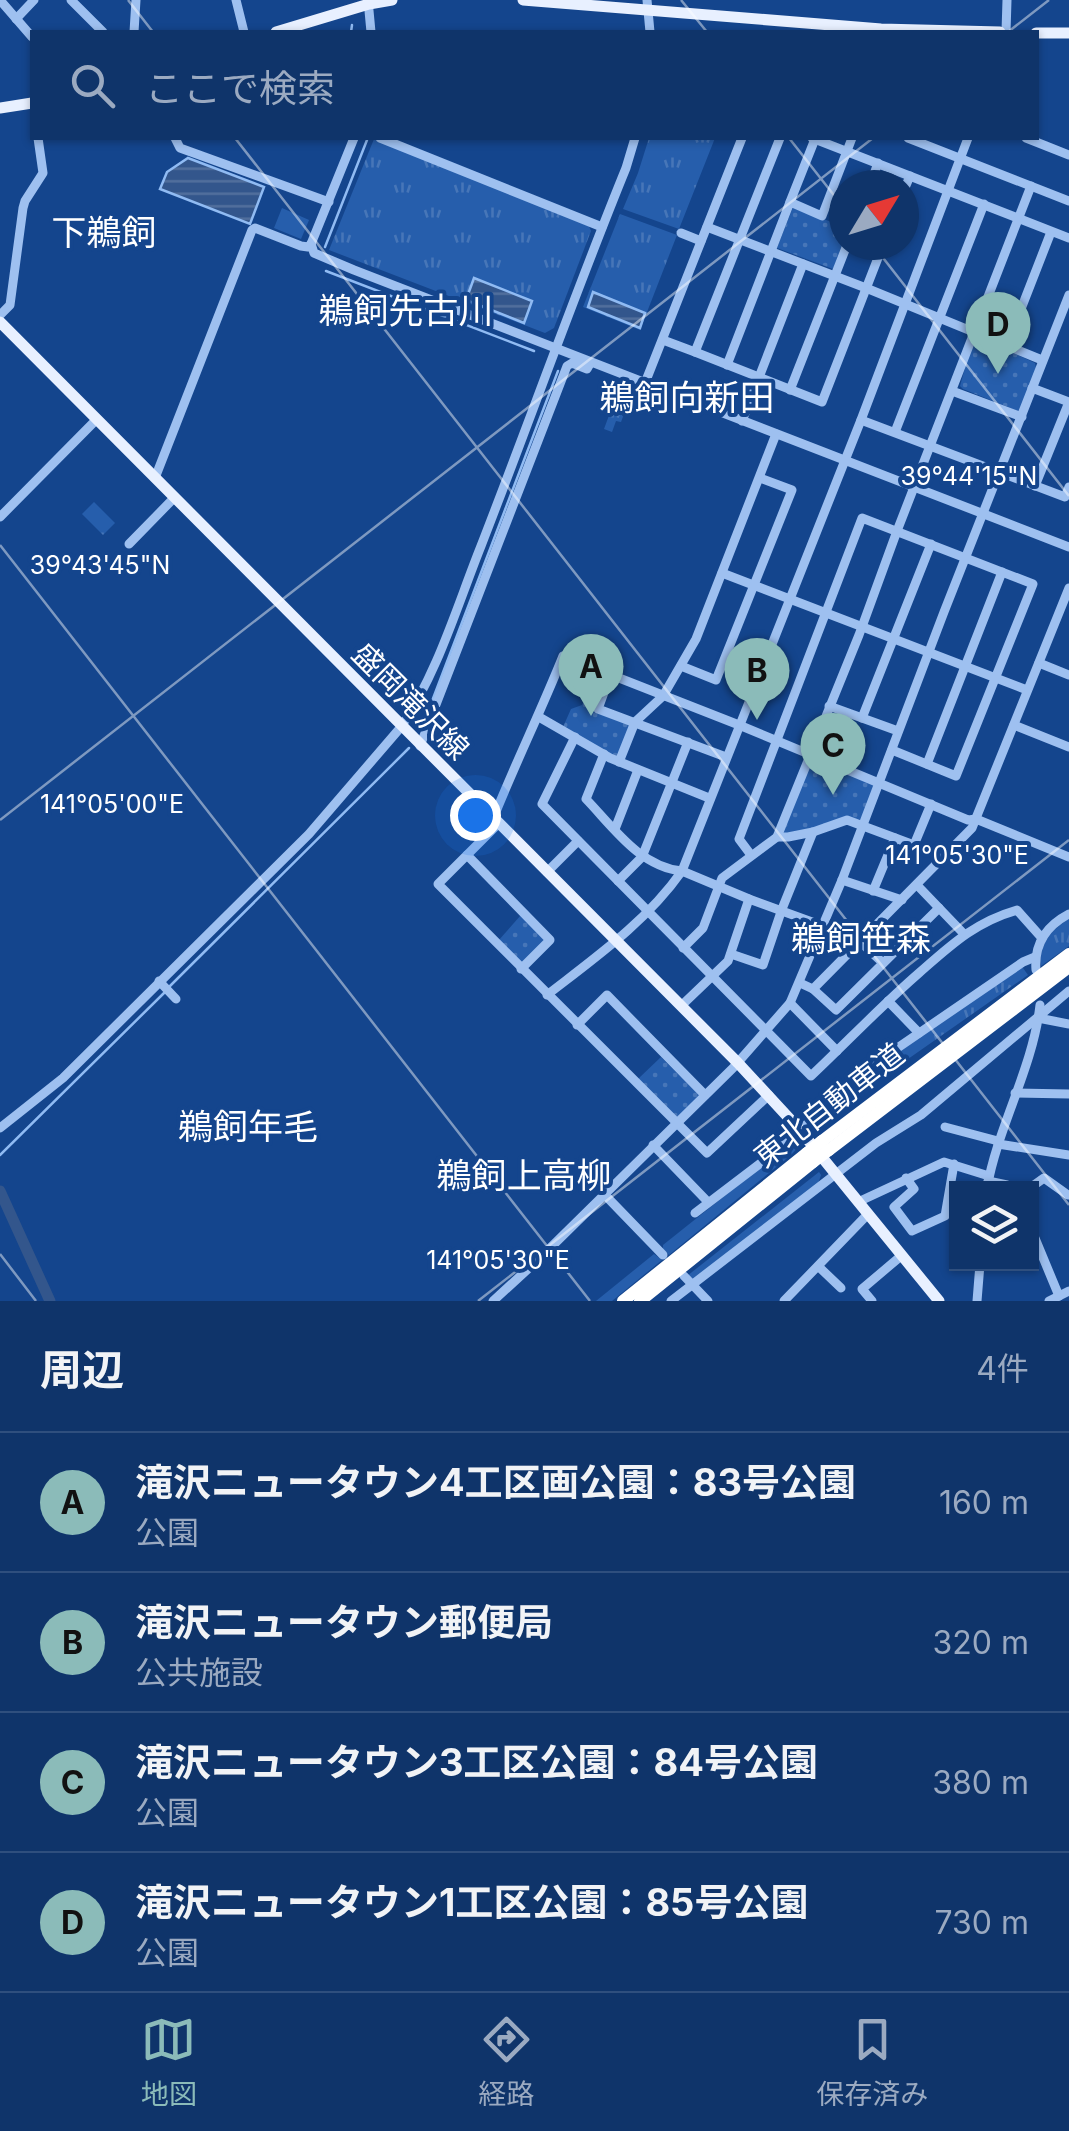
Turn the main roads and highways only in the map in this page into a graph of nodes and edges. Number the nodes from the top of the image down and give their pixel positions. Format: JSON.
{"nodes":[{"id":1,"x":392,"y":0,"type":"edge"},
{"id":2,"x":523,"y":0,"type":"edge"},
{"id":3,"x":532,"y":0,"type":"edge"},
{"id":4,"x":368,"y":2,"type":"edge"},
{"id":5,"x":647,"y":5,"type":"edge"},
{"id":6,"x":784,"y":27,"type":"edge"},
{"id":7,"x":282,"y":30,"type":"edge"},
{"id":8,"x":883,"y":30,"type":"edge"},
{"id":9,"x":1039,"y":33,"type":"edge"},
{"id":10,"x":1069,"y":33,"type":"edge"},
{"id":11,"x":30,"y":107,"type":"edge"},
{"id":12,"x":0,"y":108,"type":"edge"},
{"id":13,"x":0,"y":318,"type":"edge"},
{"id":14,"x":1069,"y":954,"type":"edge"},
{"id":15,"x":1069,"y":967,"type":"edge"},
{"id":16,"x":826,"y":1145,"type":"junction"},
{"id":17,"x":810,"y":1158,"type":"junction"},
{"id":18,"x":623,"y":1301,"type":"edge"},
{"id":19,"x":640,"y":1301,"type":"edge"},
{"id":20,"x":939,"y":1301,"type":"edge"}],
"edges":[{"from":1,"to":4,"type":"main road"},
{"from":2,"to":3,"type":"main road"},
{"from":3,"to":5,"type":"main road"},
{"from":4,"to":7,"type":"main road"},
{"from":5,"to":6,"type":"main road"},
{"from":6,"to":8,"type":"main road"},
{"from":9,"to":10,"type":"main road"},
{"from":11,"to":12,"type":"main road"},
{"from":13,"to":20,"type":"main road","name":"盛岡滝沢線"},
{"from":14,"to":16,"type":"highway","name":"東北自動車道"},
{"from":15,"to":16,"type":"highway","name":"東北自動車道"},
{"from":16,"to":17,"type":"highway","name":"東北自動車道","bridge":true},
{"from":17,"to":18,"type":"highway","name":"東北自動車道"},
{"from":17,"to":19,"type":"highway","name":"東北自動車道"}]}
